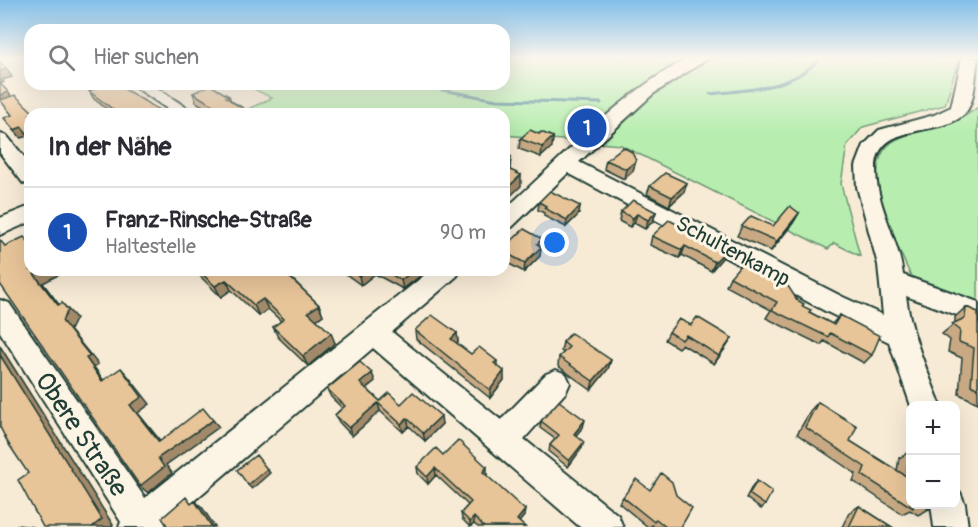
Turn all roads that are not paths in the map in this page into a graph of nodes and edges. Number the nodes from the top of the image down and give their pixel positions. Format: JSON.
{"nodes":[{"id":1,"x":659,"y":83,"type":"edge"},
{"id":2,"x":966,"y":83,"type":"edge"},
{"id":3,"x":149,"y":90,"type":"edge"},
{"id":4,"x":177,"y":108,"type":"edge"},
{"id":5,"x":0,"y":140,"type":"edge"},
{"id":6,"x":567,"y":164,"type":"junction"},
{"id":7,"x":24,"y":170,"type":"edge"},
{"id":8,"x":24,"y":216,"type":"edge"},
{"id":9,"x":510,"y":216,"type":"edge"},
{"id":10,"x":0,"y":228,"type":"edge"},
{"id":11,"x":437,"y":276,"type":"edge"},
{"id":12,"x":892,"y":281,"type":"junction"},
{"id":13,"x":0,"y":310,"type":"edge"},
{"id":14,"x":978,"y":314,"type":"edge"},
{"id":15,"x":374,"y":333,"type":"junction"},
{"id":16,"x":901,"y":335,"type":"junction"},
{"id":17,"x":556,"y":383,"type":"dead end"},
{"id":18,"x":925,"y":401,"type":"edge"},
{"id":19,"x":503,"y":440,"type":"junction"},
{"id":20,"x":949,"y":509,"type":"edge"},
{"id":21,"x":140,"y":526,"type":"edge"},
{"id":22,"x":606,"y":527,"type":"edge"},
{"id":23,"x":951,"y":527,"type":"edge"}],
"edges":[{"from":1,"to":6,"type":"street"},
{"from":2,"to":12,"type":"street"},
{"from":3,"to":4,"type":"street"},
{"from":5,"to":7,"type":"street"},
{"from":6,"to":9,"type":"street"},
{"from":6,"to":16,"type":"street","name":"Schultenkamp"},
{"from":8,"to":10,"type":"street"},
{"from":11,"to":15,"type":"street"},
{"from":12,"to":14,"type":"street"},
{"from":12,"to":16,"type":"street"},
{"from":13,"to":21,"type":"street","name":"Obere Straße"},
{"from":15,"to":19,"type":"street"},
{"from":15,"to":21,"type":"street"},
{"from":16,"to":18,"type":"street"},
{"from":17,"to":19,"type":"street"},
{"from":19,"to":22,"type":"street"},
{"from":20,"to":23,"type":"street"}]}
